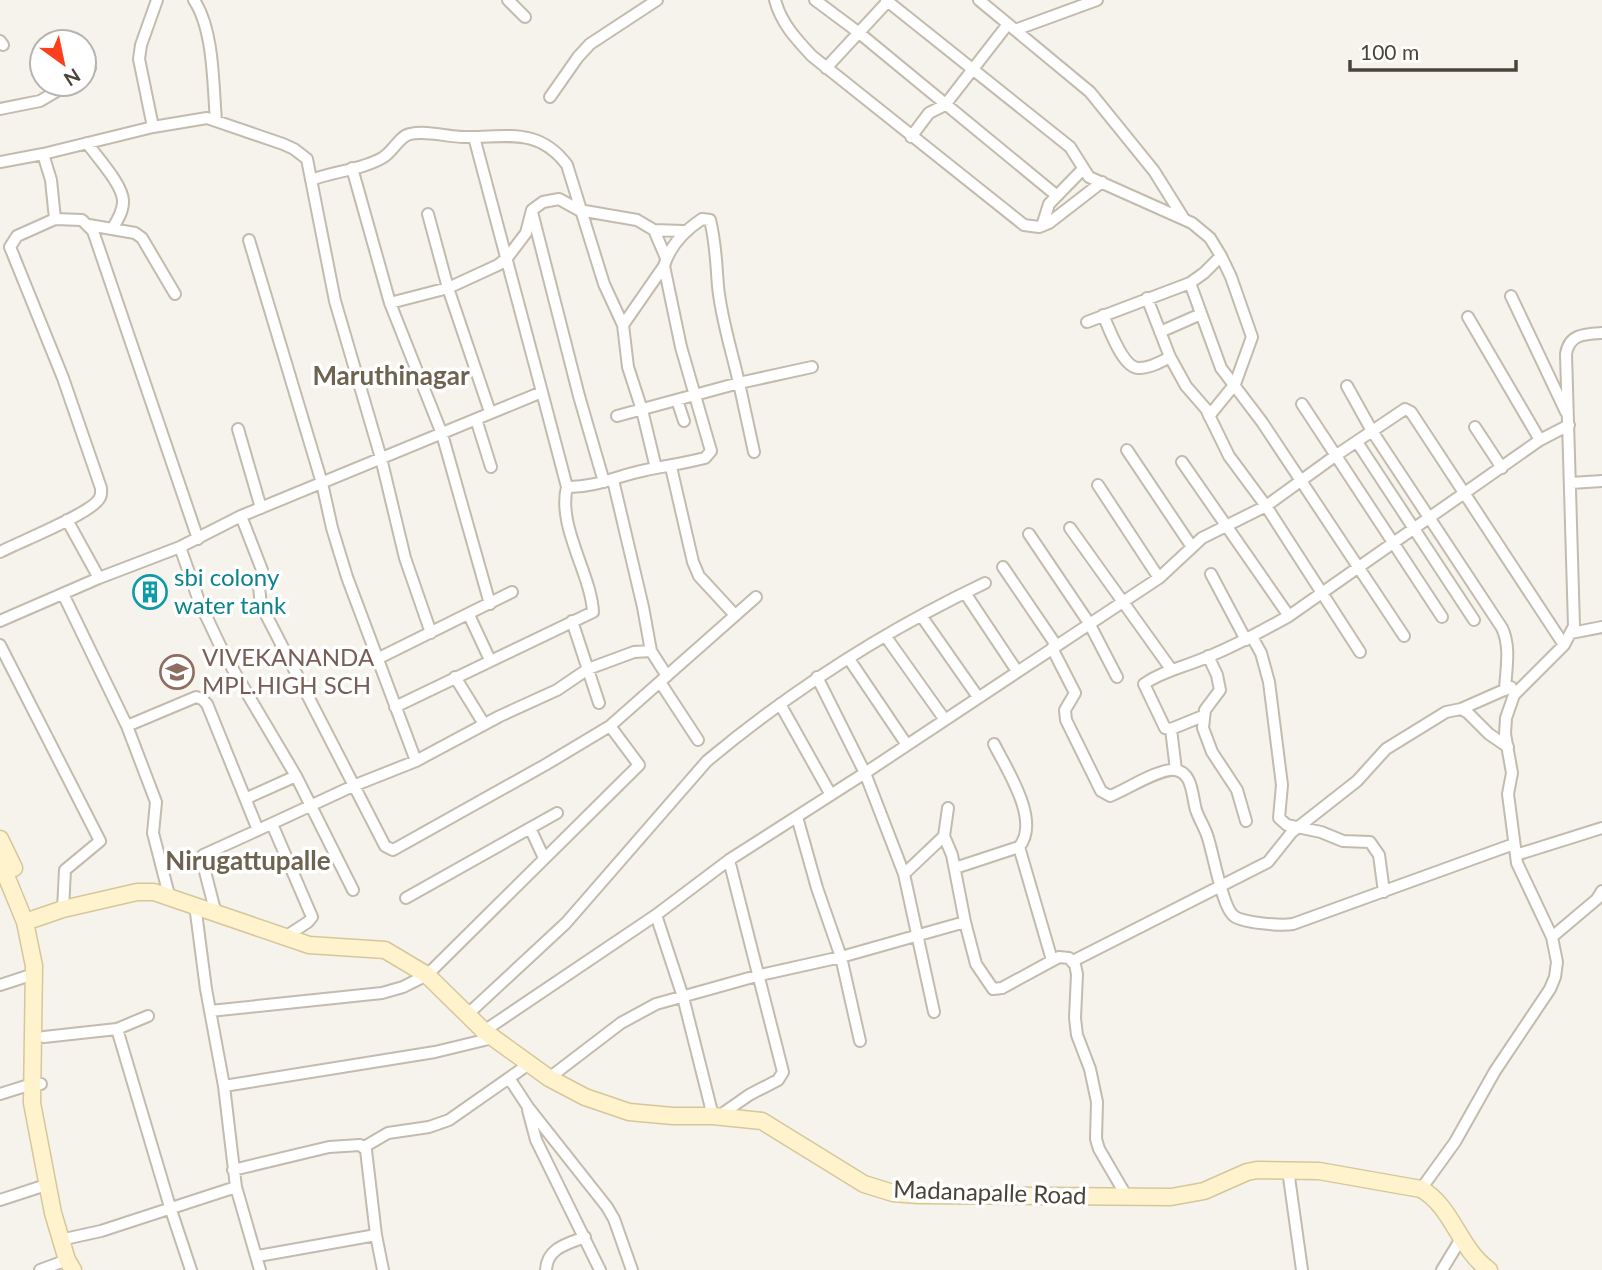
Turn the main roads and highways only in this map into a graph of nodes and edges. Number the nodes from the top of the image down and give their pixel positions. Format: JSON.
{"nodes":[{"id":1,"x":0,"y":839,"type":"edge"},
{"id":2,"x":0,"y":861,"type":"edge"},
{"id":3,"x":30,"y":921,"type":"junction"},
{"id":4,"x":36,"y":1084,"type":"junction"},
{"id":5,"x":70,"y":1265,"type":"edge"},
{"id":6,"x":1489,"y":1270,"type":"edge"}],
"edges":[{"from":1,"to":3,"type":"main road"},
{"from":2,"to":3,"type":"main road"},
{"from":3,"to":4,"type":"main road"},
{"from":3,"to":4,"type":"main road"},
{"from":3,"to":6,"type":"main road","name":"Madanapalle Road"},
{"from":4,"to":5,"type":"main road"}]}
